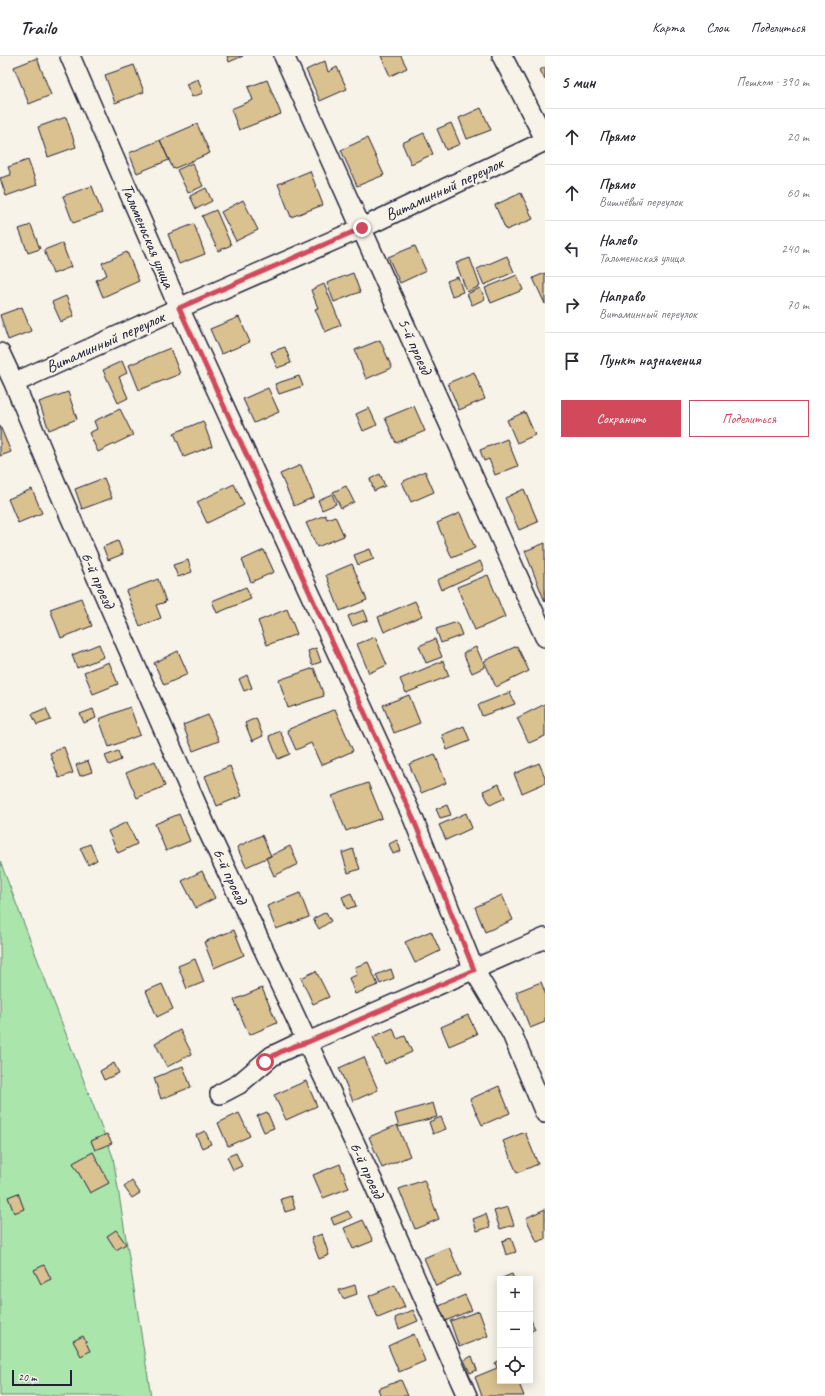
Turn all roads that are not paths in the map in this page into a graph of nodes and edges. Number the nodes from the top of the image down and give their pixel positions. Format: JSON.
{"nodes":[{"id":1,"x":70,"y":56,"type":"edge"},
{"id":2,"x":284,"y":56,"type":"edge"},
{"id":3,"x":502,"y":56,"type":"edge"},
{"id":4,"x":545,"y":140,"type":"edge"},
{"id":5,"x":362,"y":228,"type":"junction"},
{"id":6,"x":179,"y":308,"type":"junction"},
{"id":7,"x":0,"y":352,"type":"edge"},
{"id":8,"x":14,"y":383,"type":"junction"},
{"id":9,"x":545,"y":637,"type":"edge"},
{"id":10,"x":545,"y":938,"type":"edge"},
{"id":11,"x":474,"y":970,"type":"junction"},
{"id":12,"x":308,"y":1042,"type":"junction"},
{"id":13,"x":220,"y":1094,"type":"dead end"},
{"id":14,"x":545,"y":1113,"type":"edge"},
{"id":15,"x":467,"y":1396,"type":"edge"}],
"edges":[{"from":1,"to":6,"type":"street","name":"Тальменьская улица"},
{"from":2,"to":5,"type":"street","name":"5-й проезд"},
{"from":3,"to":4,"type":"street"},
{"from":4,"to":5,"type":"street","name":"Витаминный переулок"},
{"from":5,"to":6,"type":"street","name":"Витаминный переулок"},
{"from":5,"to":9,"type":"street","name":"5-й проезд"},
{"from":6,"to":8,"type":"street","name":"Витаминный переулок"},
{"from":6,"to":11,"type":"street","name":"Тальменьская улица"},
{"from":7,"to":8,"type":"street","name":"6-й проезд"},
{"from":8,"to":12,"type":"street","name":"6-й проезд"},
{"from":10,"to":11,"type":"street"},
{"from":11,"to":12,"type":"street"},
{"from":11,"to":14,"type":"street","name":"Тальменьская улица"},
{"from":12,"to":13,"type":"street"},
{"from":12,"to":15,"type":"street","name":"6-й проезд"}]}
